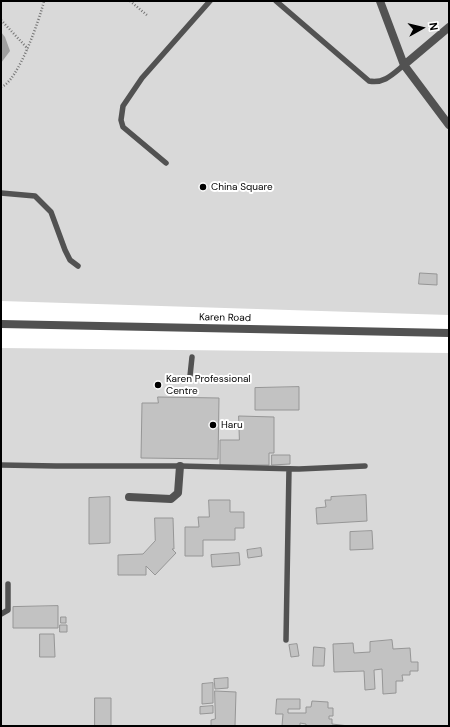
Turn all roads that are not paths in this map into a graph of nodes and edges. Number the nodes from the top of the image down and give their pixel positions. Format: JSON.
{"nodes":[{"id":1,"x":210,"y":1,"type":"edge"},
{"id":2,"x":276,"y":1,"type":"edge"},
{"id":3,"x":380,"y":1,"type":"edge"},
{"id":4,"x":449,"y":27,"type":"edge"},
{"id":5,"x":404,"y":65,"type":"junction"},
{"id":6,"x":449,"y":125,"type":"edge"},
{"id":7,"x":166,"y":163,"type":"dead end"},
{"id":8,"x":1,"y":193,"type":"edge"},
{"id":9,"x":78,"y":266,"type":"dead end"},
{"id":10,"x":1,"y":324,"type":"edge"},
{"id":11,"x":449,"y":333,"type":"edge"},
{"id":12,"x":192,"y":357,"type":"dead end"},
{"id":13,"x":190,"y":376,"type":"dead end"},
{"id":14,"x":1,"y":465,"type":"edge"},
{"id":15,"x":180,"y":466,"type":"junction"},
{"id":16,"x":365,"y":466,"type":"dead end"},
{"id":17,"x":289,"y":469,"type":"junction"},
{"id":18,"x":129,"y":497,"type":"dead end"},
{"id":19,"x":8,"y":584,"type":"dead end"},
{"id":20,"x":1,"y":614,"type":"edge"},
{"id":21,"x":286,"y":640,"type":"dead end"}],
"edges":[{"from":1,"to":7,"type":"lane"},
{"from":2,"to":5,"type":"lane"},
{"from":3,"to":5,"type":"street"},
{"from":4,"to":5,"type":"street"},
{"from":5,"to":6,"type":"street"},
{"from":8,"to":9,"type":"lane"},
{"from":10,"to":11,"type":"street","name":"Karen Road"},
{"from":12,"to":13,"type":"lane"},
{"from":14,"to":15,"type":"lane"},
{"from":15,"to":17,"type":"lane"},
{"from":15,"to":18,"type":"street"},
{"from":16,"to":17,"type":"lane"},
{"from":17,"to":21,"type":"lane"},
{"from":19,"to":20,"type":"lane"}]}
